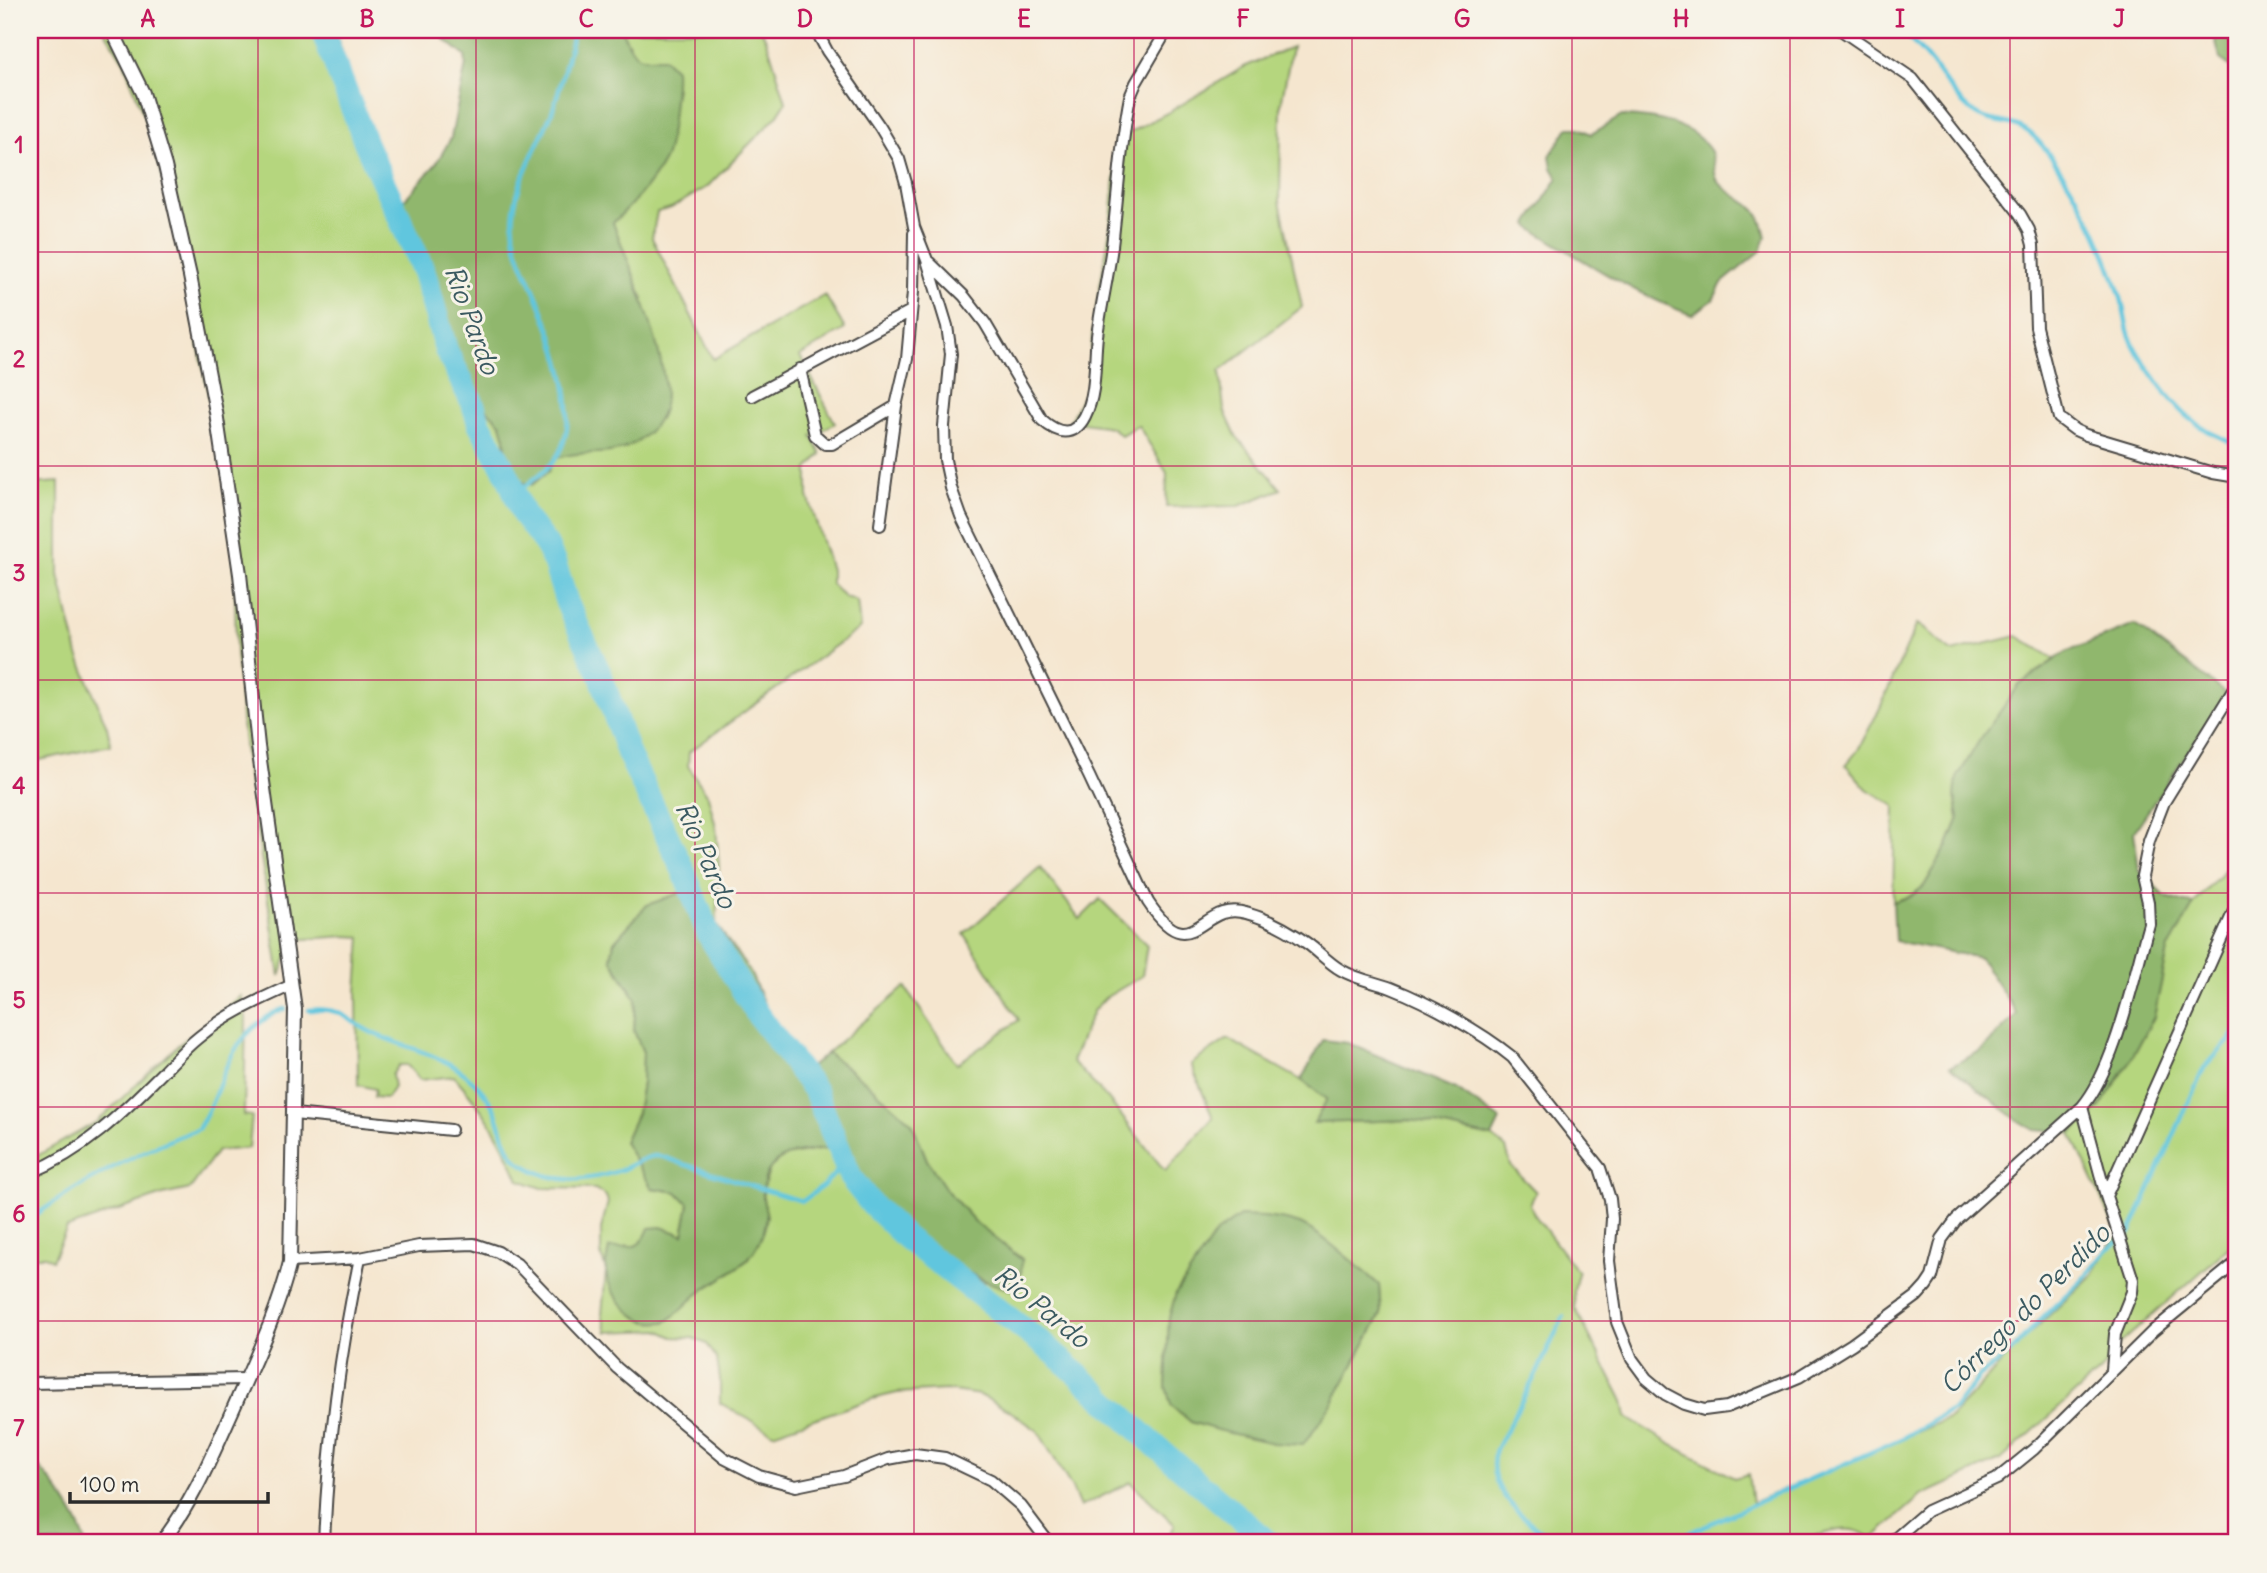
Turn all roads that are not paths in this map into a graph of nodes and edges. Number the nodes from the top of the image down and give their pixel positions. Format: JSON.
{"nodes":[{"id":1,"x":112,"y":30,"type":"edge"},
{"id":2,"x":816,"y":30,"type":"edge"},
{"id":3,"x":1167,"y":30,"type":"edge"},
{"id":4,"x":1841,"y":30,"type":"edge"},
{"id":5,"x":914,"y":227,"type":"junction"},
{"id":6,"x":928,"y":260,"type":"junction"},
{"id":7,"x":911,"y":311,"type":"junction"},
{"id":8,"x":800,"y":369,"type":"junction"},
{"id":9,"x":752,"y":396,"type":"dead end"},
{"id":10,"x":896,"y":406,"type":"junction"},
{"id":11,"x":2237,"y":477,"type":"edge"},
{"id":12,"x":880,"y":525,"type":"dead end"},
{"id":13,"x":2237,"y":684,"type":"edge"},
{"id":14,"x":2237,"y":904,"type":"edge"},
{"id":15,"x":292,"y":985,"type":"junction"},
{"id":16,"x":2082,"y":1107,"type":"junction"},
{"id":17,"x":294,"y":1114,"type":"junction"},
{"id":18,"x":451,"y":1130,"type":"dead end"},
{"id":19,"x":30,"y":1173,"type":"edge"},
{"id":20,"x":2106,"y":1196,"type":"junction"},
{"id":21,"x":360,"y":1258,"type":"junction"},
{"id":22,"x":290,"y":1262,"type":"junction"},
{"id":23,"x":2237,"y":1262,"type":"edge"},
{"id":24,"x":2112,"y":1370,"type":"junction"},
{"id":25,"x":246,"y":1379,"type":"junction"},
{"id":26,"x":30,"y":1383,"type":"edge"},
{"id":27,"x":161,"y":1543,"type":"edge"},
{"id":28,"x":324,"y":1543,"type":"edge"},
{"id":29,"x":1049,"y":1543,"type":"edge"},
{"id":30,"x":1890,"y":1543,"type":"edge"}],
"edges":[{"from":1,"to":15,"type":"street"},
{"from":2,"to":5,"type":"street"},
{"from":3,"to":6,"type":"street"},
{"from":4,"to":11,"type":"street"},
{"from":5,"to":6,"type":"street"},
{"from":5,"to":7,"type":"street"},
{"from":6,"to":16,"type":"street"},
{"from":7,"to":8,"type":"street"},
{"from":7,"to":10,"type":"street"},
{"from":8,"to":9,"type":"street"},
{"from":8,"to":10,"type":"street"},
{"from":10,"to":12,"type":"street"},
{"from":13,"to":16,"type":"street"},
{"from":14,"to":20,"type":"street"},
{"from":15,"to":17,"type":"street"},
{"from":15,"to":19,"type":"street"},
{"from":16,"to":20,"type":"street"},
{"from":17,"to":18,"type":"street"},
{"from":17,"to":22,"type":"street"},
{"from":20,"to":24,"type":"street"},
{"from":21,"to":22,"type":"street"},
{"from":21,"to":28,"type":"street"},
{"from":21,"to":29,"type":"street"},
{"from":22,"to":25,"type":"street"},
{"from":23,"to":24,"type":"street"},
{"from":24,"to":30,"type":"street"},
{"from":25,"to":26,"type":"street"},
{"from":25,"to":27,"type":"street"}]}
